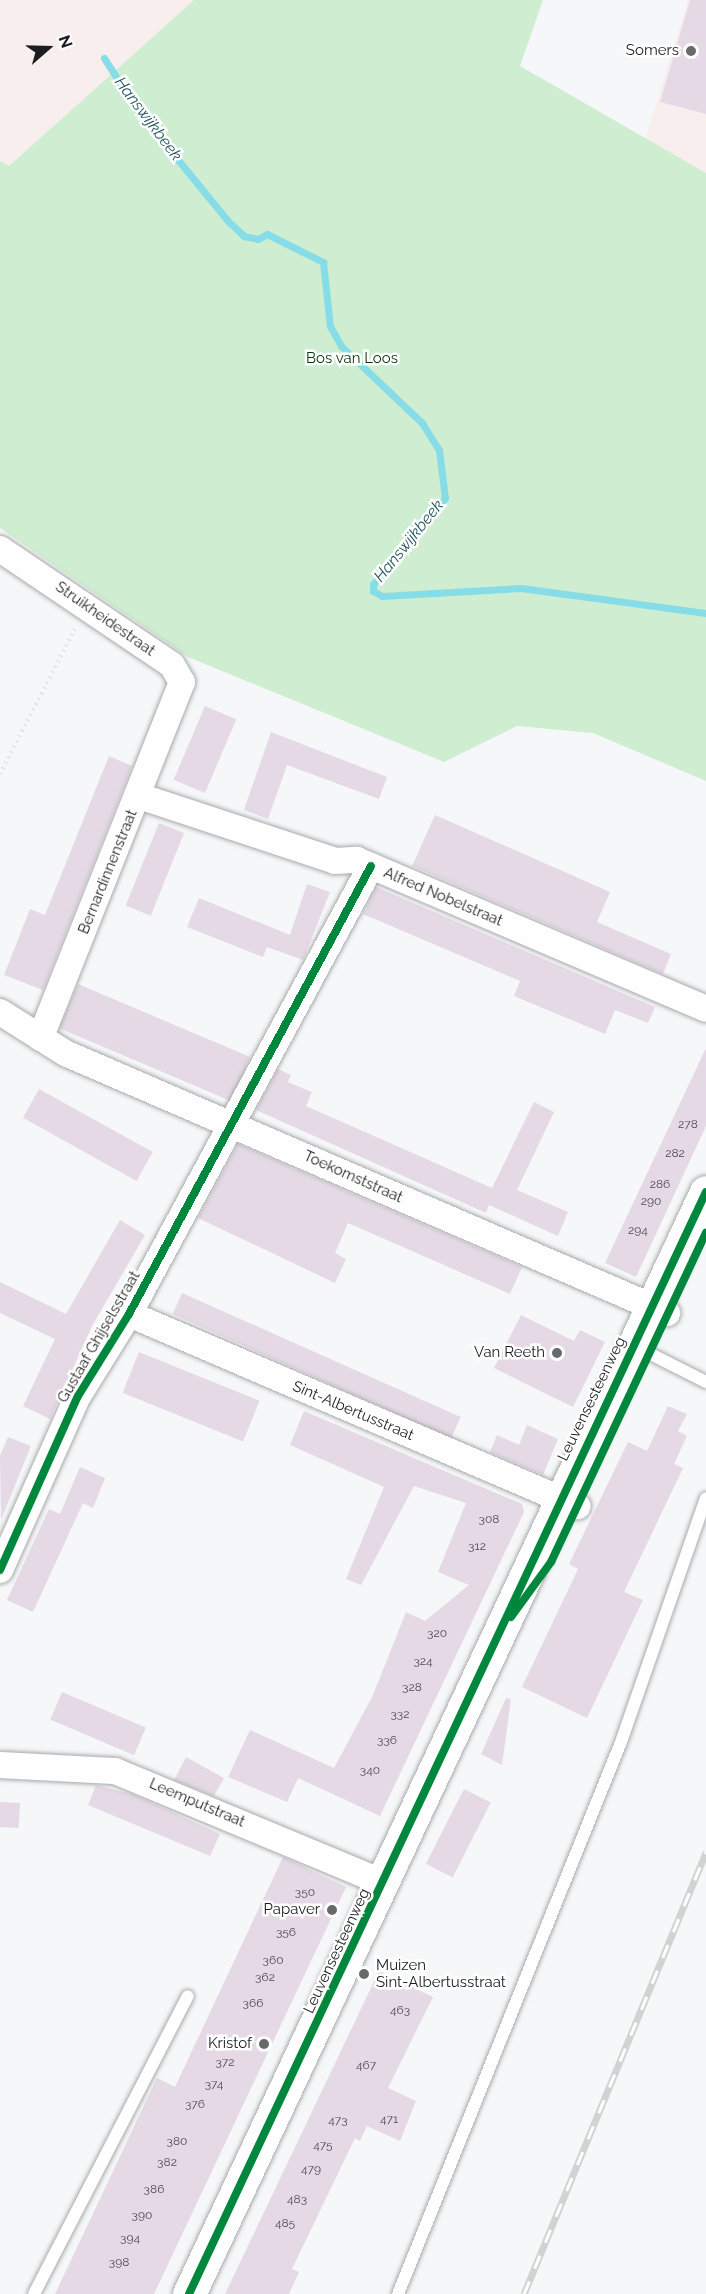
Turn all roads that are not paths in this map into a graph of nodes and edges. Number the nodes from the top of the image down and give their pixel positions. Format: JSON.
{"nodes":[{"id":1,"x":0,"y":549,"type":"edge"},
{"id":2,"x":175,"y":706,"type":"joint"},
{"id":3,"x":139,"y":795,"type":"junction"},
{"id":4,"x":370,"y":866,"type":"junction"},
{"id":5,"x":706,"y":1009,"type":"edge"},
{"id":6,"x":0,"y":1012,"type":"edge"},
{"id":7,"x":40,"y":1038,"type":"junction"},
{"id":8,"x":231,"y":1123,"type":"junction"},
{"id":9,"x":706,"y":1192,"type":"edge"},
{"id":10,"x":706,"y":1233,"type":"edge"},
{"id":11,"x":659,"y":1310,"type":"junction"},
{"id":12,"x":129,"y":1314,"type":"junction"},
{"id":13,"x":640,"y":1349,"type":"junction"},
{"id":14,"x":706,"y":1383,"type":"edge"},
{"id":15,"x":706,"y":1498,"type":"edge"},
{"id":16,"x":568,"y":1502,"type":"junction"},
{"id":17,"x":0,"y":1570,"type":"edge"},
{"id":18,"x":0,"y":1765,"type":"edge"},
{"id":19,"x":384,"y":1883,"type":"junction"},
{"id":20,"x":188,"y":1996,"type":"dead end"},
{"id":21,"x":34,"y":2294,"type":"edge"},
{"id":22,"x":189,"y":2294,"type":"edge"},
{"id":23,"x":398,"y":2294,"type":"edge"}],
"edges":[{"from":1,"to":2,"type":"street","name":"Struikheidestraat"},
{"from":2,"to":3,"type":"street","name":"Bernardinnenstraat"},
{"from":3,"to":4,"type":"street","name":"Alfred Nobelstraat"},
{"from":3,"to":7,"type":"street","name":"Bernardinnenstraat"},
{"from":4,"to":5,"type":"street","name":"Alfred Nobelstraat"},
{"from":4,"to":8,"type":"street","name":"Gustaaf Ghijselsstraat"},
{"from":6,"to":7,"type":"street","name":"Toekomststraat"},
{"from":7,"to":8,"type":"street","name":"Toekomststraat"},
{"from":8,"to":11,"type":"street","name":"Toekomststraat"},
{"from":8,"to":12,"type":"street","name":"Gustaaf Ghijselsstraat"},
{"from":9,"to":11,"type":"main road","name":"Leuvensesteenweg"},
{"from":10,"to":11,"type":"main road","name":"Leuvensesteenweg"},
{"from":11,"to":13,"type":"main road","name":"Leuvensesteenweg"},
{"from":12,"to":16,"type":"street","name":"Sint-Albertusstraat"},
{"from":12,"to":17,"type":"street","name":"Gustaaf Ghijselsstraat"},
{"from":13,"to":14,"type":"lane"},
{"from":13,"to":16,"type":"main road","name":"Leuvensesteenweg"},
{"from":15,"to":23,"type":"lane"},
{"from":16,"to":19,"type":"main road","name":"Leuvensesteenweg"},
{"from":18,"to":19,"type":"street","name":"Leemputstraat"},
{"from":19,"to":22,"type":"main road","name":"Leuvensesteenweg"},
{"from":20,"to":21,"type":"lane"}]}
